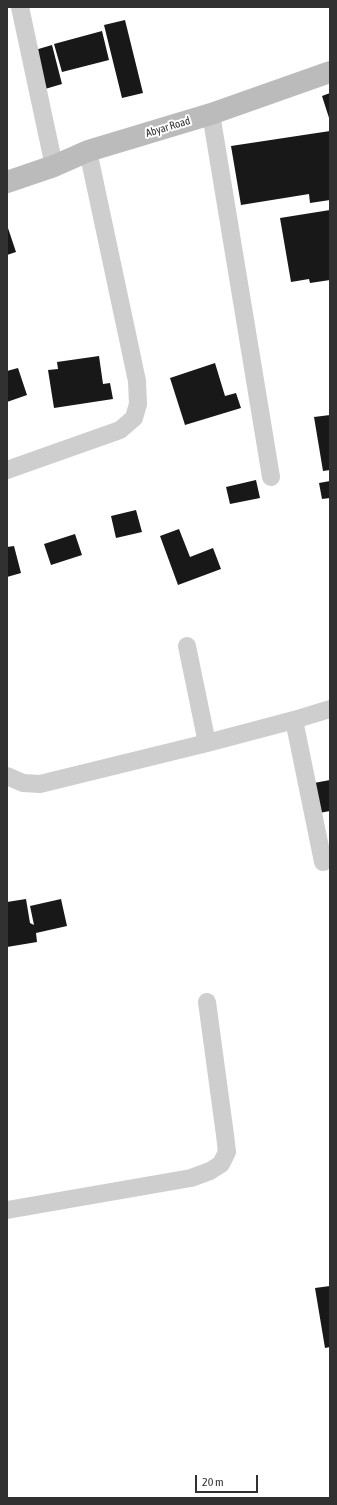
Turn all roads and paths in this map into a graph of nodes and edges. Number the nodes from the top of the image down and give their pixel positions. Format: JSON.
{"nodes":[{"id":1,"x":20,"y":7,"type":"edge"},
{"id":2,"x":330,"y":72,"type":"edge"},
{"id":3,"x":212,"y":114,"type":"junction"},
{"id":4,"x":88,"y":151,"type":"junction"},
{"id":5,"x":54,"y":166,"type":"junction"},
{"id":6,"x":7,"y":182,"type":"edge"},
{"id":7,"x":7,"y":470,"type":"edge"},
{"id":8,"x":271,"y":476,"type":"dead end"},
{"id":9,"x":187,"y":646,"type":"dead end"},
{"id":10,"x":330,"y":709,"type":"edge"},
{"id":11,"x":294,"y":720,"type":"junction"},
{"id":12,"x":207,"y":743,"type":"junction"},
{"id":13,"x":7,"y":776,"type":"edge"},
{"id":14,"x":324,"y":862,"type":"dead end"},
{"id":15,"x":207,"y":1002,"type":"dead end"},
{"id":16,"x":7,"y":1210,"type":"edge"}],
"edges":[{"from":1,"to":5,"type":"street"},
{"from":2,"to":3,"type":"main road","name":"Abyar Road"},
{"from":3,"to":4,"type":"main road","name":"Abyar Road"},
{"from":3,"to":8,"type":"street"},
{"from":4,"to":5,"type":"main road","name":"Abyar Road"},
{"from":4,"to":7,"type":"street"},
{"from":5,"to":6,"type":"main road","name":"Abyar Road"},
{"from":9,"to":12,"type":"street"},
{"from":10,"to":11,"type":"street"},
{"from":11,"to":12,"type":"street"},
{"from":11,"to":14,"type":"street"},
{"from":12,"to":13,"type":"street"},
{"from":15,"to":16,"type":"street"}]}
